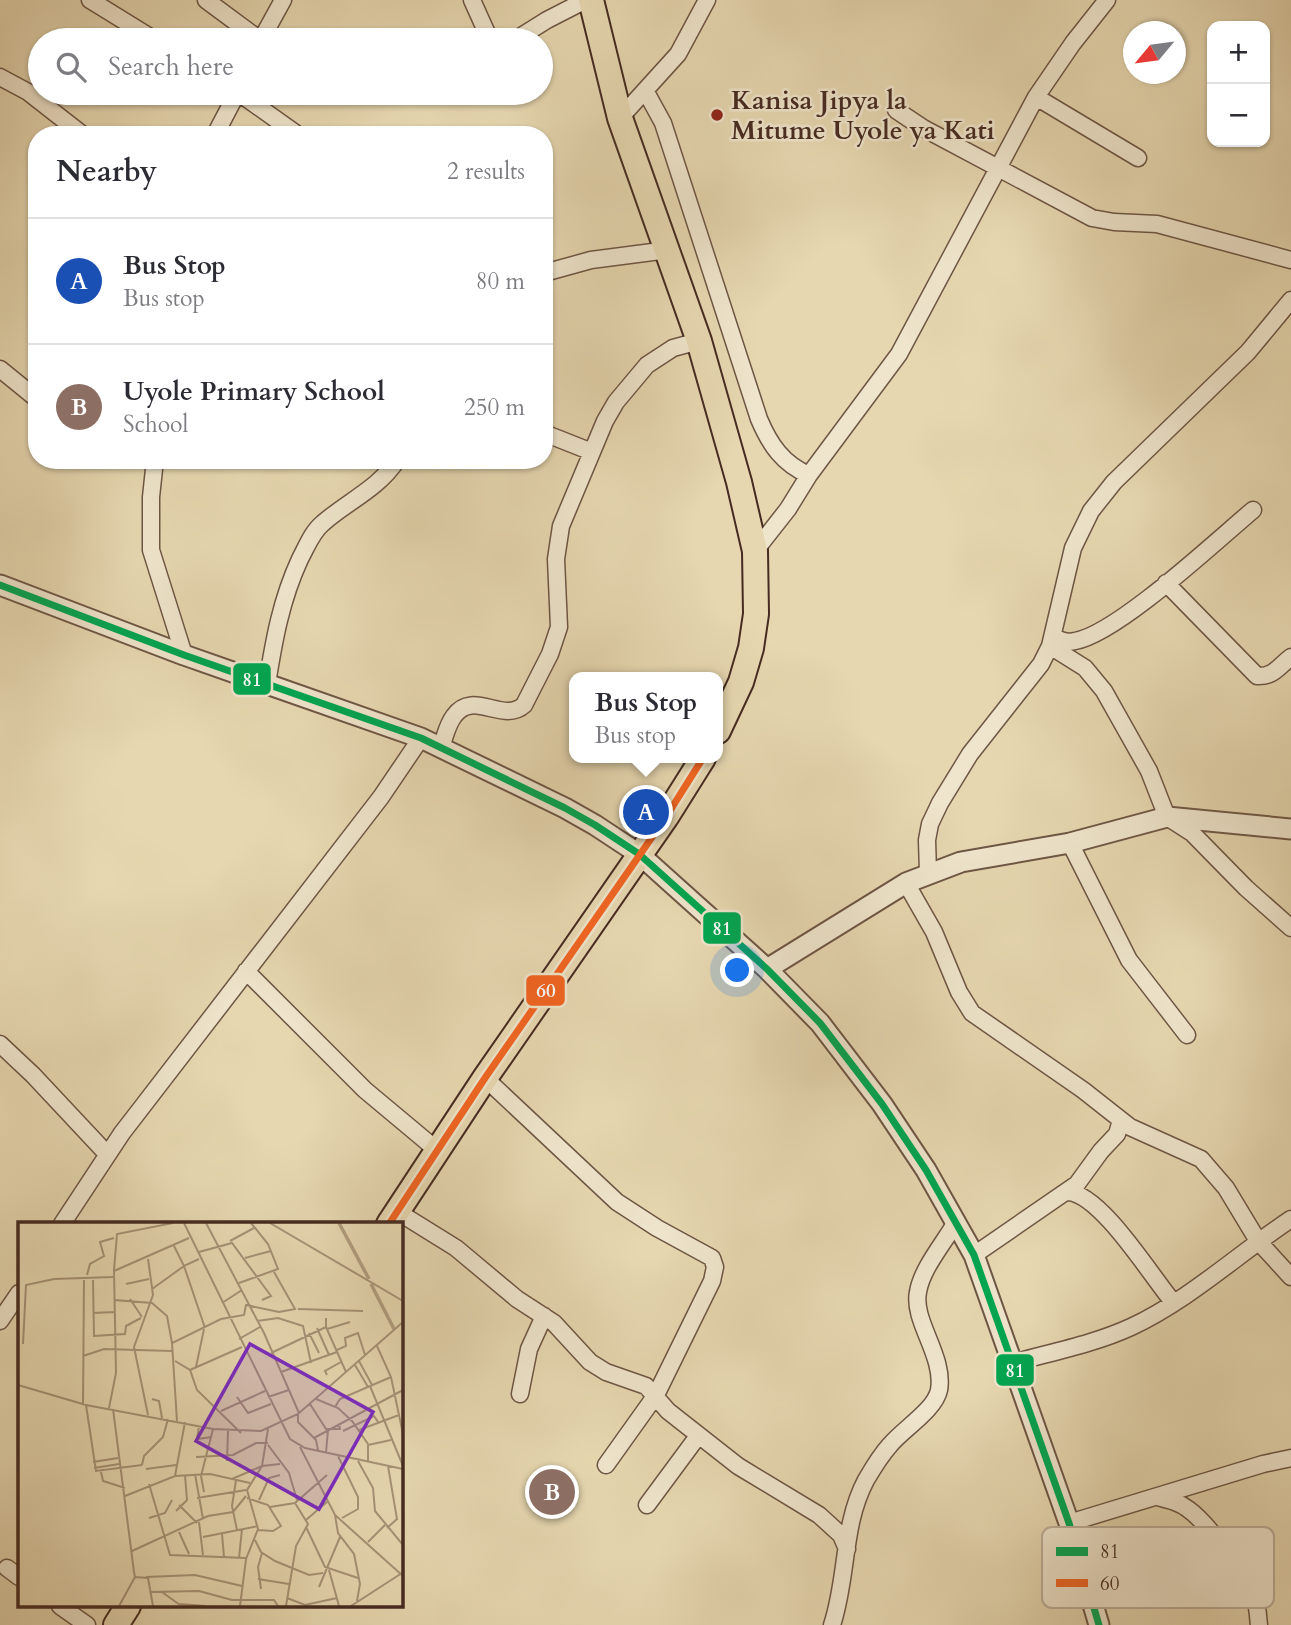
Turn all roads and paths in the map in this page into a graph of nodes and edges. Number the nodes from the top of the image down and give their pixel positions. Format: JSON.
{"nodes":[{"id":1,"x":90,"y":0,"type":"edge"},
{"id":2,"x":206,"y":0,"type":"edge"},
{"id":3,"x":282,"y":0,"type":"edge"},
{"id":4,"x":472,"y":0,"type":"edge"},
{"id":5,"x":586,"y":0,"type":"edge"},
{"id":6,"x":591,"y":0,"type":"edge"},
{"id":7,"x":706,"y":0,"type":"edge"},
{"id":8,"x":1107,"y":0,"type":"edge"},
{"id":9,"x":136,"y":28,"type":"edge"},
{"id":10,"x":244,"y":28,"type":"edge"},
{"id":11,"x":267,"y":28,"type":"edge"},
{"id":12,"x":485,"y":28,"type":"edge"},
{"id":13,"x":534,"y":28,"type":"edge"},
{"id":14,"x":0,"y":77,"type":"edge"},
{"id":15,"x":28,"y":92,"type":"edge"},
{"id":16,"x":646,"y":92,"type":"junction"},
{"id":17,"x":1036,"y":97,"type":"junction"},
{"id":18,"x":45,"y":105,"type":"edge"},
{"id":19,"x":231,"y":105,"type":"edge"},
{"id":20,"x":255,"y":105,"type":"edge"},
{"id":21,"x":896,"y":110,"type":"dead end"},
{"id":22,"x":620,"y":118,"type":"junction"},
{"id":23,"x":71,"y":126,"type":"edge"},
{"id":24,"x":220,"y":126,"type":"edge"},
{"id":25,"x":285,"y":126,"type":"edge"},
{"id":26,"x":1138,"y":158,"type":"dead end"},
{"id":27,"x":998,"y":166,"type":"junction"},
{"id":28,"x":668,"y":250,"type":"junction"},
{"id":29,"x":1291,"y":260,"type":"edge"},
{"id":30,"x":553,"y":271,"type":"edge"},
{"id":31,"x":1291,"y":300,"type":"edge"},
{"id":32,"x":699,"y":341,"type":"junction"},
{"id":33,"x":0,"y":369,"type":"edge"},
{"id":34,"x":28,"y":392,"type":"edge"},
{"id":35,"x":553,"y":437,"type":"edge"},
{"id":36,"x":592,"y":452,"type":"junction"},
{"id":37,"x":154,"y":469,"type":"edge"},
{"id":38,"x":391,"y":469,"type":"edge"},
{"id":39,"x":809,"y":475,"type":"junction"},
{"id":40,"x":1253,"y":510,"type":"dead end"},
{"id":41,"x":755,"y":551,"type":"junction"},
{"id":42,"x":1166,"y":583,"type":"junction"},
{"id":43,"x":0,"y":586,"type":"edge"},
{"id":44,"x":1052,"y":642,"type":"junction"},
{"id":45,"x":184,"y":654,"type":"junction"},
{"id":46,"x":1291,"y":657,"type":"edge"},
{"id":47,"x":267,"y":684,"type":"junction"},
{"id":48,"x":723,"y":721,"type":"edge"},
{"id":49,"x":421,"y":738,"type":"junction"},
{"id":50,"x":441,"y":747,"type":"junction"},
{"id":51,"x":700,"y":763,"type":"edge"},
{"id":52,"x":1167,"y":817,"type":"junction"},
{"id":53,"x":1291,"y":829,"type":"edge"},
{"id":54,"x":1070,"y":843,"type":"junction"},
{"id":55,"x":639,"y":854,"type":"junction"},
{"id":56,"x":928,"y":873,"type":"junction"},
{"id":57,"x":906,"y":883,"type":"junction"},
{"id":58,"x":1291,"y":928,"type":"edge"},
{"id":59,"x":767,"y":969,"type":"junction"},
{"id":60,"x":246,"y":971,"type":"junction"},
{"id":61,"x":1187,"y":1035,"type":"dead end"},
{"id":62,"x":0,"y":1044,"type":"edge"},
{"id":63,"x":485,"y":1078,"type":"junction"},
{"id":64,"x":1121,"y":1120,"type":"junction"},
{"id":65,"x":438,"y":1151,"type":"junction"},
{"id":66,"x":107,"y":1154,"type":"junction"},
{"id":67,"x":1068,"y":1192,"type":"junction"},
{"id":68,"x":393,"y":1218,"type":"edge"},
{"id":69,"x":1291,"y":1219,"type":"edge"},
{"id":70,"x":63,"y":1222,"type":"edge"},
{"id":71,"x":402,"y":1222,"type":"edge"},
{"id":72,"x":956,"y":1222,"type":"junction"},
{"id":73,"x":1258,"y":1241,"type":"junction"},
{"id":74,"x":974,"y":1255,"type":"junction"},
{"id":75,"x":1291,"y":1277,"type":"edge"},
{"id":76,"x":18,"y":1294,"type":"edge"},
{"id":77,"x":1173,"y":1302,"type":"junction"},
{"id":78,"x":544,"y":1316,"type":"junction"},
{"id":79,"x":0,"y":1321,"type":"edge"},
{"id":80,"x":1013,"y":1363,"type":"junction"},
{"id":81,"x":520,"y":1394,"type":"dead end"},
{"id":82,"x":656,"y":1395,"type":"junction"},
{"id":83,"x":698,"y":1436,"type":"junction"},
{"id":84,"x":1291,"y":1458,"type":"edge"},
{"id":85,"x":606,"y":1465,"type":"dead end"},
{"id":86,"x":1156,"y":1497,"type":"junction"},
{"id":87,"x":647,"y":1504,"type":"dead end"},
{"id":88,"x":1069,"y":1523,"type":"junction"},
{"id":89,"x":1070,"y":1527,"type":"edge"},
{"id":90,"x":1205,"y":1527,"type":"edge"},
{"id":91,"x":847,"y":1549,"type":"junction"},
{"id":92,"x":63,"y":1608,"type":"edge"},
{"id":93,"x":127,"y":1608,"type":"edge"},
{"id":94,"x":1094,"y":1608,"type":"edge"},
{"id":95,"x":87,"y":1625,"type":"edge"},
{"id":96,"x":116,"y":1625,"type":"edge"},
{"id":97,"x":832,"y":1625,"type":"edge"},
{"id":98,"x":1099,"y":1625,"type":"edge"}],
"edges":[{"from":1,"to":9,"type":"street"},
{"from":2,"to":10,"type":"street"},
{"from":3,"to":11,"type":"street"},
{"from":4,"to":12,"type":"street"},
{"from":5,"to":13,"type":"street"},
{"from":6,"to":22,"type":"highway"},
{"from":7,"to":16,"type":"street"},
{"from":8,"to":17,"type":"street"},
{"from":14,"to":15,"type":"street"},
{"from":16,"to":22,"type":"street"},
{"from":16,"to":39,"type":"street"},
{"from":17,"to":26,"type":"street"},
{"from":17,"to":27,"type":"street"},
{"from":18,"to":23,"type":"street"},
{"from":19,"to":24,"type":"street"},
{"from":20,"to":25,"type":"street"},
{"from":21,"to":27,"type":"street"},
{"from":22,"to":28,"type":"highway"},
{"from":27,"to":29,"type":"street"},
{"from":27,"to":39,"type":"street"},
{"from":28,"to":30,"type":"street"},
{"from":28,"to":32,"type":"highway"},
{"from":31,"to":44,"type":"street"},
{"from":32,"to":36,"type":"street"},
{"from":32,"to":41,"type":"highway"},
{"from":33,"to":34,"type":"street"},
{"from":35,"to":36,"type":"street"},
{"from":36,"to":50,"type":"street"},
{"from":37,"to":45,"type":"street"},
{"from":38,"to":47,"type":"street"},
{"from":39,"to":41,"type":"street"},
{"from":40,"to":42,"type":"street"},
{"from":41,"to":48,"type":"highway"},
{"from":42,"to":44,"type":"street"},
{"from":42,"to":46,"type":"street"},
{"from":43,"to":45,"type":"street"},
{"from":44,"to":52,"type":"street"},
{"from":44,"to":56,"type":"street"},
{"from":45,"to":47,"type":"street"},
{"from":47,"to":49,"type":"street"},
{"from":49,"to":50,"type":"street"},
{"from":49,"to":60,"type":"street"},
{"from":50,"to":55,"type":"street"},
{"from":51,"to":55,"type":"highway"},
{"from":52,"to":53,"type":"street"},
{"from":52,"to":54,"type":"street"},
{"from":52,"to":58,"type":"street"},
{"from":54,"to":56,"type":"street"},
{"from":54,"to":61,"type":"street"},
{"from":55,"to":59,"type":"street"},
{"from":55,"to":63,"type":"highway"},
{"from":56,"to":57,"type":"street"},
{"from":57,"to":59,"type":"street"},
{"from":57,"to":64,"type":"street"},
{"from":59,"to":72,"type":"street"},
{"from":60,"to":65,"type":"street"},
{"from":60,"to":66,"type":"street"},
{"from":62,"to":66,"type":"street"},
{"from":63,"to":65,"type":"highway"},
{"from":63,"to":82,"type":"street"},
{"from":64,"to":67,"type":"street"},
{"from":64,"to":73,"type":"street"},
{"from":65,"to":68,"type":"highway"},
{"from":66,"to":70,"type":"street"},
{"from":67,"to":74,"type":"street"},
{"from":67,"to":77,"type":"street"},
{"from":69,"to":73,"type":"street"},
{"from":71,"to":78,"type":"street"},
{"from":72,"to":74,"type":"street"},
{"from":72,"to":91,"type":"street"},
{"from":73,"to":75,"type":"street"},
{"from":73,"to":77,"type":"street"},
{"from":74,"to":80,"type":"street"},
{"from":76,"to":79,"type":"street"},
{"from":77,"to":80,"type":"street"},
{"from":78,"to":81,"type":"street"},
{"from":78,"to":82,"type":"street"},
{"from":80,"to":88,"type":"street"},
{"from":82,"to":83,"type":"street"},
{"from":82,"to":85,"type":"street"},
{"from":83,"to":87,"type":"street"},
{"from":83,"to":91,"type":"street"},
{"from":84,"to":86,"type":"street"},
{"from":86,"to":88,"type":"street"},
{"from":86,"to":90,"type":"street"},
{"from":88,"to":89,"type":"street"},
{"from":91,"to":97,"type":"street"},
{"from":92,"to":95,"type":"street"},
{"from":93,"to":96,"type":"highway"},
{"from":94,"to":98,"type":"street"}]}
